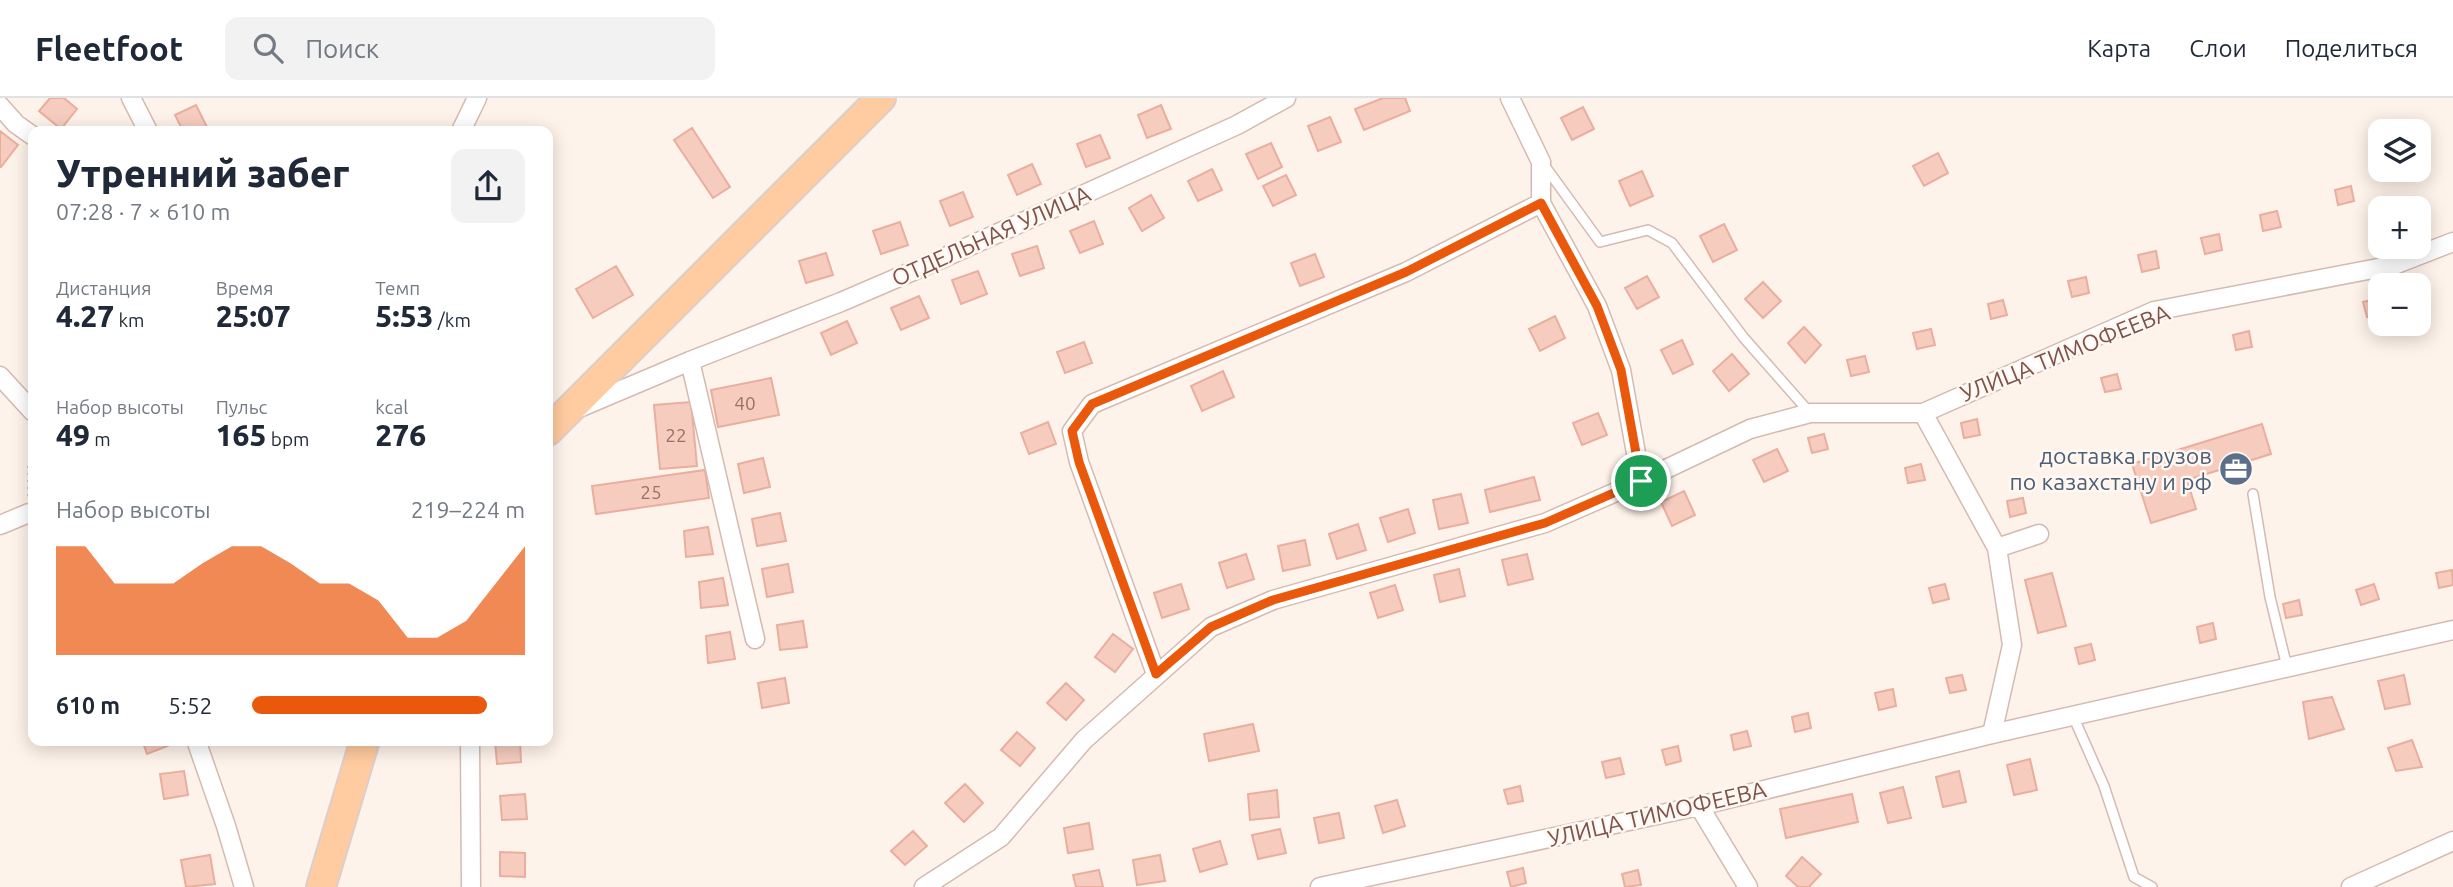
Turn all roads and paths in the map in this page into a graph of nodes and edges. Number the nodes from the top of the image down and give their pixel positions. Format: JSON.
{"nodes":[{"id":1,"x":131,"y":98,"type":"edge"},
{"id":2,"x":149,"y":98,"type":"edge"},
{"id":3,"x":477,"y":98,"type":"edge"},
{"id":4,"x":881,"y":98,"type":"edge"},
{"id":5,"x":1286,"y":98,"type":"edge"},
{"id":6,"x":1510,"y":98,"type":"edge"},
{"id":7,"x":0,"y":106,"type":"edge"},
{"id":8,"x":145,"y":124,"type":"edge"},
{"id":9,"x":463,"y":126,"type":"edge"},
{"id":10,"x":28,"y":132,"type":"edge"},
{"id":11,"x":1541,"y":162,"type":"junction"},
{"id":12,"x":1541,"y":203,"type":"junction"},
{"id":13,"x":2453,"y":242,"type":"edge"},
{"id":14,"x":690,"y":361,"type":"junction"},
{"id":15,"x":0,"y":376,"type":"edge"},
{"id":16,"x":28,"y":407,"type":"edge"},
{"id":17,"x":1810,"y":413,"type":"junction"},
{"id":18,"x":1923,"y":413,"type":"junction"},
{"id":19,"x":557,"y":422,"type":"edge"},
{"id":20,"x":1641,"y":481,"type":"junction"},
{"id":21,"x":2253,"y":494,"type":"dead end"},
{"id":22,"x":28,"y":515,"type":"edge"},
{"id":23,"x":0,"y":525,"type":"edge"},
{"id":24,"x":2039,"y":534,"type":"dead end"},
{"id":25,"x":1997,"y":548,"type":"junction"},
{"id":26,"x":2453,"y":630,"type":"edge"},
{"id":27,"x":755,"y":639,"type":"dead end"},
{"id":28,"x":2287,"y":667,"type":"junction"},
{"id":29,"x":1156,"y":674,"type":"junction"},
{"id":30,"x":2073,"y":716,"type":"junction"},
{"id":31,"x":1992,"y":734,"type":"junction"},
{"id":32,"x":197,"y":746,"type":"edge"},
{"id":33,"x":363,"y":746,"type":"edge"},
{"id":34,"x":470,"y":746,"type":"edge"},
{"id":35,"x":1699,"y":806,"type":"junction"},
{"id":36,"x":2453,"y":841,"type":"edge"},
{"id":37,"x":244,"y":887,"type":"edge"},
{"id":38,"x":321,"y":887,"type":"edge"},
{"id":39,"x":471,"y":887,"type":"edge"},
{"id":40,"x":924,"y":887,"type":"edge"},
{"id":41,"x":1320,"y":887,"type":"edge"},
{"id":42,"x":1748,"y":887,"type":"edge"},
{"id":43,"x":2152,"y":887,"type":"edge"},
{"id":44,"x":2351,"y":887,"type":"edge"}],
"edges":[{"from":1,"to":8,"type":"street"},
{"from":2,"to":8,"type":"street"},
{"from":3,"to":9,"type":"street"},
{"from":4,"to":19,"type":"main road","name":"ОТДЕЛЬНАЯ УЛИЦА"},
{"from":5,"to":14,"type":"street","name":"ОТДЕЛЬНАЯ УЛИЦА"},
{"from":6,"to":11,"type":"street"},
{"from":7,"to":10,"type":"street"},
{"from":11,"to":12,"type":"street"},
{"from":11,"to":17,"type":"lane"},
{"from":12,"to":20,"type":"street"},
{"from":12,"to":29,"type":"street"},
{"from":13,"to":18,"type":"street","name":"УЛИЦА ТИМОФЕЕВА"},
{"from":14,"to":19,"type":"street","name":"ОТДЕЛЬНАЯ УЛИЦА"},
{"from":14,"to":27,"type":"street"},
{"from":15,"to":16,"type":"street"},
{"from":17,"to":18,"type":"street","name":"УЛИЦА ТИМОФЕЕВА"},
{"from":17,"to":20,"type":"street","name":"УЛИЦА ТИМОФЕЕВА"},
{"from":18,"to":25,"type":"street"},
{"from":20,"to":29,"type":"street","name":"УЛИЦА ТИМОФЕЕВА"},
{"from":21,"to":28,"type":"lane"},
{"from":22,"to":23,"type":"street"},
{"from":24,"to":25,"type":"street"},
{"from":25,"to":31,"type":"street"},
{"from":26,"to":28,"type":"street","name":"УЛИЦА ТИМОФЕЕВА"},
{"from":28,"to":30,"type":"street","name":"УЛИЦА ТИМОФЕЕВА"},
{"from":29,"to":40,"type":"street","name":"УЛИЦА ТИМОФЕЕВА"},
{"from":30,"to":31,"type":"street","name":"УЛИЦА ТИМОФЕЕВА"},
{"from":30,"to":43,"type":"lane"},
{"from":31,"to":35,"type":"street","name":"УЛИЦА ТИМОФЕЕВА"},
{"from":32,"to":37,"type":"street"},
{"from":33,"to":38,"type":"main road"},
{"from":34,"to":39,"type":"street"},
{"from":35,"to":41,"type":"street","name":"УЛИЦА ТИМОФЕЕВА"},
{"from":35,"to":42,"type":"street"},
{"from":36,"to":44,"type":"street"}]}
